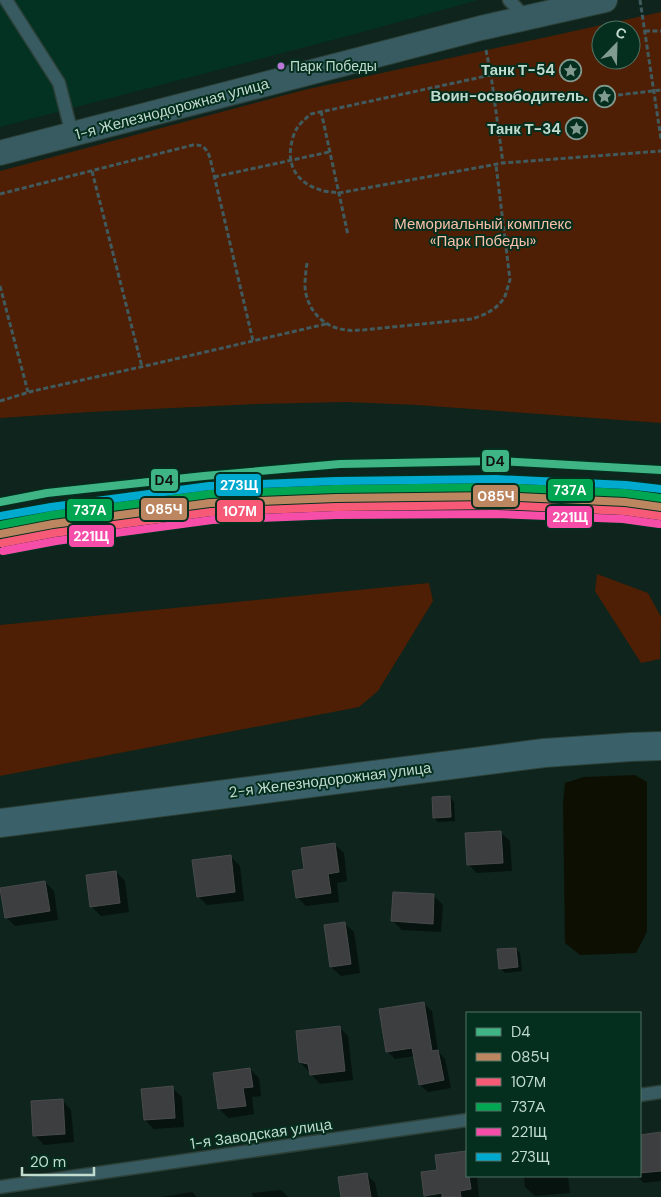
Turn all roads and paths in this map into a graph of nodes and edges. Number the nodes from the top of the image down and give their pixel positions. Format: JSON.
{"nodes":[{"id":1,"x":6,"y":0,"type":"edge"},
{"id":2,"x":509,"y":0,"type":"edge"},
{"id":3,"x":605,"y":0,"type":"edge"},
{"id":4,"x":640,"y":0,"type":"edge"},
{"id":5,"x":525,"y":17,"type":"junction"},
{"id":6,"x":481,"y":28,"type":"junction"},
{"id":7,"x":645,"y":31,"type":"junction"},
{"id":8,"x":661,"y":31,"type":"edge"},
{"id":9,"x":491,"y":75,"type":"junction"},
{"id":10,"x":661,"y":90,"type":"edge"},
{"id":11,"x":654,"y":91,"type":"junction"},
{"id":12,"x":618,"y":95,"type":"dead end"},
{"id":13,"x":321,"y":111,"type":"junction"},
{"id":14,"x":72,"y":134,"type":"junction"},
{"id":15,"x":661,"y":138,"type":"edge"},
{"id":16,"x":329,"y":152,"type":"junction"},
{"id":17,"x":661,"y":152,"type":"edge"},
{"id":18,"x":0,"y":153,"type":"edge"},
{"id":19,"x":290,"y":161,"type":"junction"},
{"id":20,"x":503,"y":163,"type":"junction"},
{"id":21,"x":496,"y":165,"type":"junction"},
{"id":22,"x":92,"y":171,"type":"junction"},
{"id":23,"x":214,"y":177,"type":"junction"},
{"id":24,"x":340,"y":193,"type":"junction"},
{"id":25,"x":0,"y":194,"type":"edge"},
{"id":26,"x":348,"y":235,"type":"dead end"},
{"id":27,"x":307,"y":262,"type":"dead end"},
{"id":28,"x":0,"y":286,"type":"edge"},
{"id":29,"x":327,"y":323,"type":"junction"},
{"id":30,"x":253,"y":341,"type":"junction"},
{"id":31,"x":142,"y":367,"type":"junction"},
{"id":32,"x":28,"y":392,"type":"junction"},
{"id":33,"x":0,"y":401,"type":"edge"},
{"id":34,"x":661,"y":746,"type":"edge"},
{"id":35,"x":0,"y":823,"type":"edge"},
{"id":36,"x":661,"y":1092,"type":"edge"},
{"id":37,"x":641,"y":1095,"type":"edge"},
{"id":38,"x":466,"y":1120,"type":"edge"},
{"id":39,"x":0,"y":1187,"type":"edge"}],
"edges":[{"from":1,"to":14,"type":"lane"},
{"from":2,"to":5,"type":"lane"},
{"from":3,"to":5,"type":"street","name":"1-я Железнодорожная улица"},
{"from":4,"to":7,"type":"path"},
{"from":5,"to":6,"type":"street","name":"1-я Железнодорожная улица"},
{"from":6,"to":9,"type":"path"},
{"from":6,"to":14,"type":"street","name":"1-я Железнодорожная улица"},
{"from":7,"to":8,"type":"path"},
{"from":7,"to":11,"type":"path"},
{"from":9,"to":13,"type":"path"},
{"from":9,"to":20,"type":"path"},
{"from":10,"to":11,"type":"path"},
{"from":11,"to":12,"type":"path"},
{"from":11,"to":15,"type":"path"},
{"from":13,"to":16,"type":"path"},
{"from":13,"to":19,"type":"path"},
{"from":14,"to":18,"type":"street","name":"1-я Железнодорожная улица"},
{"from":16,"to":19,"type":"path"},
{"from":16,"to":24,"type":"path"},
{"from":17,"to":20,"type":"path"},
{"from":19,"to":23,"type":"path"},
{"from":19,"to":24,"type":"path"},
{"from":20,"to":21,"type":"path"},
{"from":21,"to":24,"type":"path"},
{"from":21,"to":29,"type":"path"},
{"from":22,"to":23,"type":"path"},
{"from":22,"to":25,"type":"path"},
{"from":22,"to":31,"type":"path"},
{"from":23,"to":30,"type":"path"},
{"from":24,"to":26,"type":"path"},
{"from":27,"to":29,"type":"path"},
{"from":28,"to":32,"type":"path"},
{"from":29,"to":30,"type":"path"},
{"from":30,"to":31,"type":"path"},
{"from":31,"to":32,"type":"path"},
{"from":32,"to":33,"type":"path"},
{"from":34,"to":35,"type":"street","name":"2-я Железнодорожная улица"},
{"from":36,"to":37,"type":"lane"},
{"from":38,"to":39,"type":"lane","name":"1-я Заводская улица"}]}
